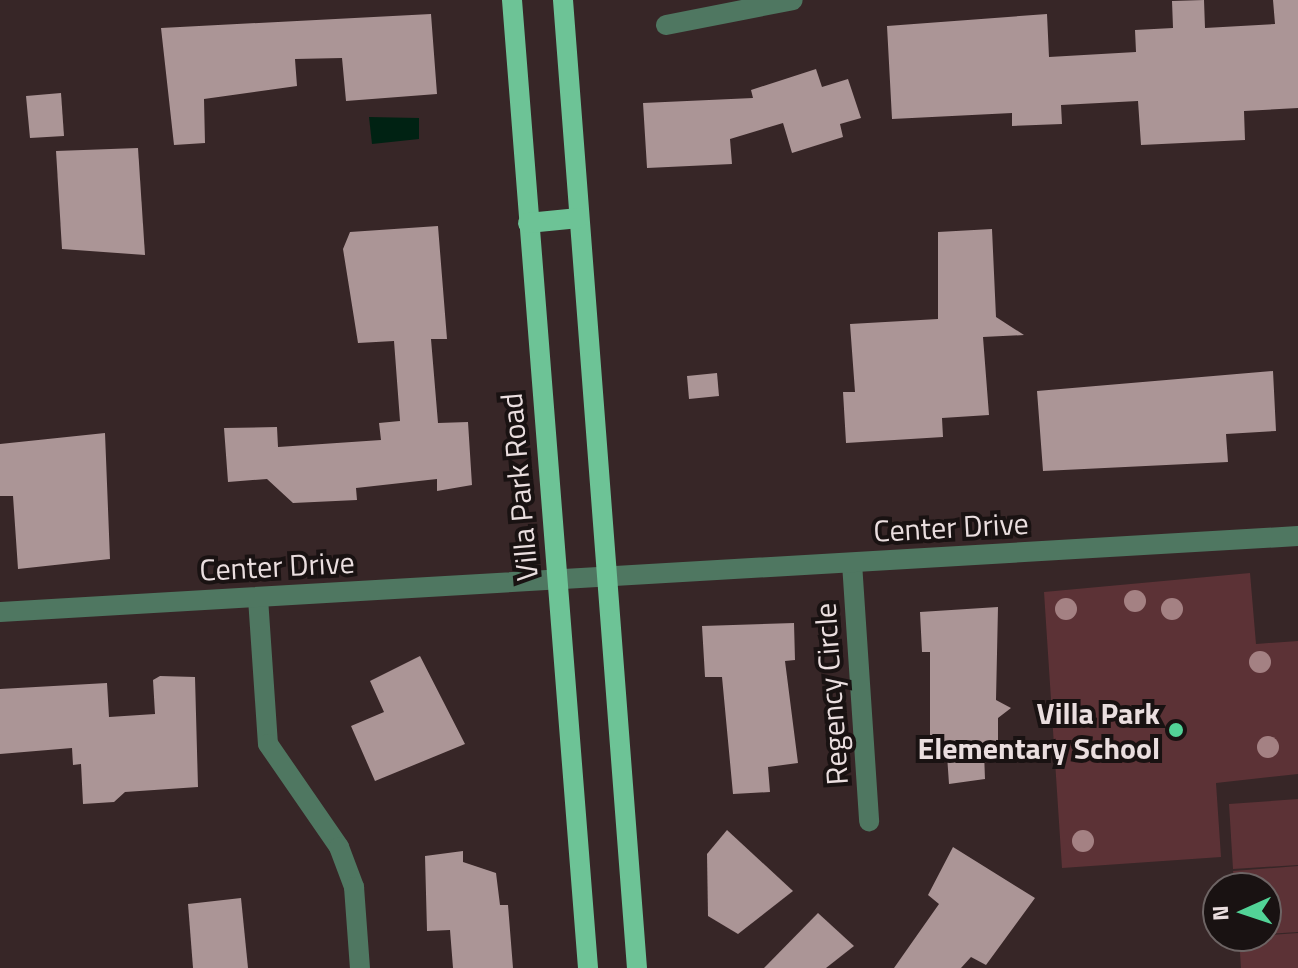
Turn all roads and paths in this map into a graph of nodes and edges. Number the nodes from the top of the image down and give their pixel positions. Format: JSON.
{"nodes":[{"id":1,"x":512,"y":0,"type":"edge"},
{"id":2,"x":563,"y":0,"type":"edge"},
{"id":3,"x":793,"y":0,"type":"edge"},
{"id":4,"x":666,"y":25,"type":"dead end"},
{"id":5,"x":579,"y":218,"type":"junction"},
{"id":6,"x":528,"y":223,"type":"junction"},
{"id":7,"x":1298,"y":536,"type":"edge"},
{"id":8,"x":852,"y":563,"type":"junction"},
{"id":9,"x":607,"y":577,"type":"junction"},
{"id":10,"x":557,"y":580,"type":"junction"},
{"id":11,"x":258,"y":598,"type":"junction"},
{"id":12,"x":0,"y":612,"type":"edge"},
{"id":13,"x":869,"y":821,"type":"dead end"},
{"id":14,"x":360,"y":968,"type":"edge"},
{"id":15,"x":588,"y":968,"type":"edge"},
{"id":16,"x":637,"y":968,"type":"edge"}],
"edges":[{"from":1,"to":6,"type":"main road","name":"Villa Park Road"},
{"from":2,"to":5,"type":"main road"},
{"from":3,"to":4,"type":"street"},
{"from":5,"to":6,"type":"main road"},
{"from":5,"to":9,"type":"main road"},
{"from":6,"to":10,"type":"main road","name":"Villa Park Road"},
{"from":7,"to":8,"type":"street","name":"Center Drive"},
{"from":8,"to":9,"type":"street","name":"Center Drive"},
{"from":8,"to":13,"type":"street","name":"Regency Circle"},
{"from":9,"to":10,"type":"street","name":"Center Drive"},
{"from":9,"to":16,"type":"main road"},
{"from":10,"to":11,"type":"street","name":"Center Drive"},
{"from":10,"to":15,"type":"main road","name":"Villa Park Road"},
{"from":11,"to":12,"type":"street","name":"Center Drive"},
{"from":11,"to":14,"type":"street"}]}
